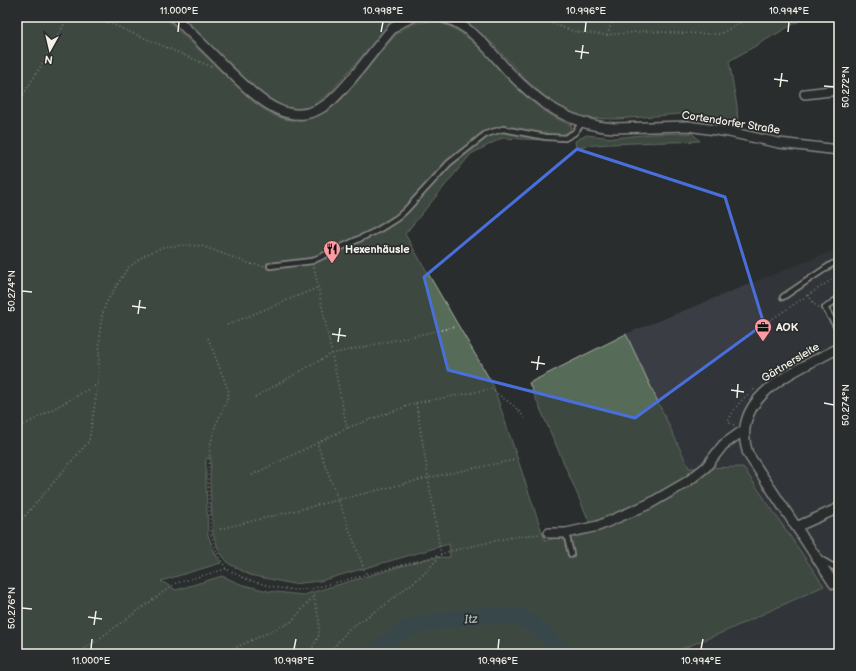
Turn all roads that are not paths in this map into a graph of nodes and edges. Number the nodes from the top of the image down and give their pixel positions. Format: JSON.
{"nodes":[{"id":1,"x":174,"y":17,"type":"edge"},
{"id":2,"x":413,"y":17,"type":"edge"},
{"id":3,"x":442,"y":17,"type":"edge"},
{"id":4,"x":839,"y":90,"type":"edge"},
{"id":5,"x":805,"y":94,"type":"dead end"},
{"id":6,"x":582,"y":123,"type":"junction"},
{"id":7,"x":839,"y":150,"type":"edge"},
{"id":8,"x":839,"y":262,"type":"edge"},
{"id":9,"x":270,"y":266,"type":"road end"},
{"id":10,"x":783,"y":297,"type":"dead end"},
{"id":11,"x":839,"y":298,"type":"edge"},
{"id":12,"x":839,"y":331,"type":"edge"},
{"id":13,"x":839,"y":348,"type":"edge"},
{"id":14,"x":744,"y":430,"type":"junction"},
{"id":15,"x":839,"y":508,"type":"edge"},
{"id":16,"x":796,"y":527,"type":"junction"},
{"id":17,"x":549,"y":533,"type":"road end"},
{"id":18,"x":566,"y":533,"type":"junction"},
{"id":19,"x":571,"y":554,"type":"dead end"},
{"id":20,"x":816,"y":557,"type":"junction"},
{"id":21,"x":839,"y":570,"type":"edge"},
{"id":22,"x":834,"y":584,"type":"dead end"}],
"edges":[{"from":1,"to":2,"type":"street"},
{"from":3,"to":6,"type":"street","name":"Cortendorfer Straße"},
{"from":4,"to":5,"type":"street"},
{"from":6,"to":7,"type":"street","name":"Cortendorfer Straße"},
{"from":6,"to":9,"type":"lane"},
{"from":8,"to":10,"type":"lane"},
{"from":11,"to":12,"type":"lane"},
{"from":13,"to":14,"type":"street","name":"Gärtnersleite"},
{"from":14,"to":16,"type":"street","name":"Gärtnersleite"},
{"from":14,"to":18,"type":"street"},
{"from":15,"to":16,"type":"street"},
{"from":16,"to":20,"type":"street","name":"Gärtnersleite"},
{"from":17,"to":18,"type":"street"},
{"from":18,"to":19,"type":"lane"},
{"from":20,"to":21,"type":"lane"},
{"from":20,"to":22,"type":"street","name":"Gärtnersleite"}]}
